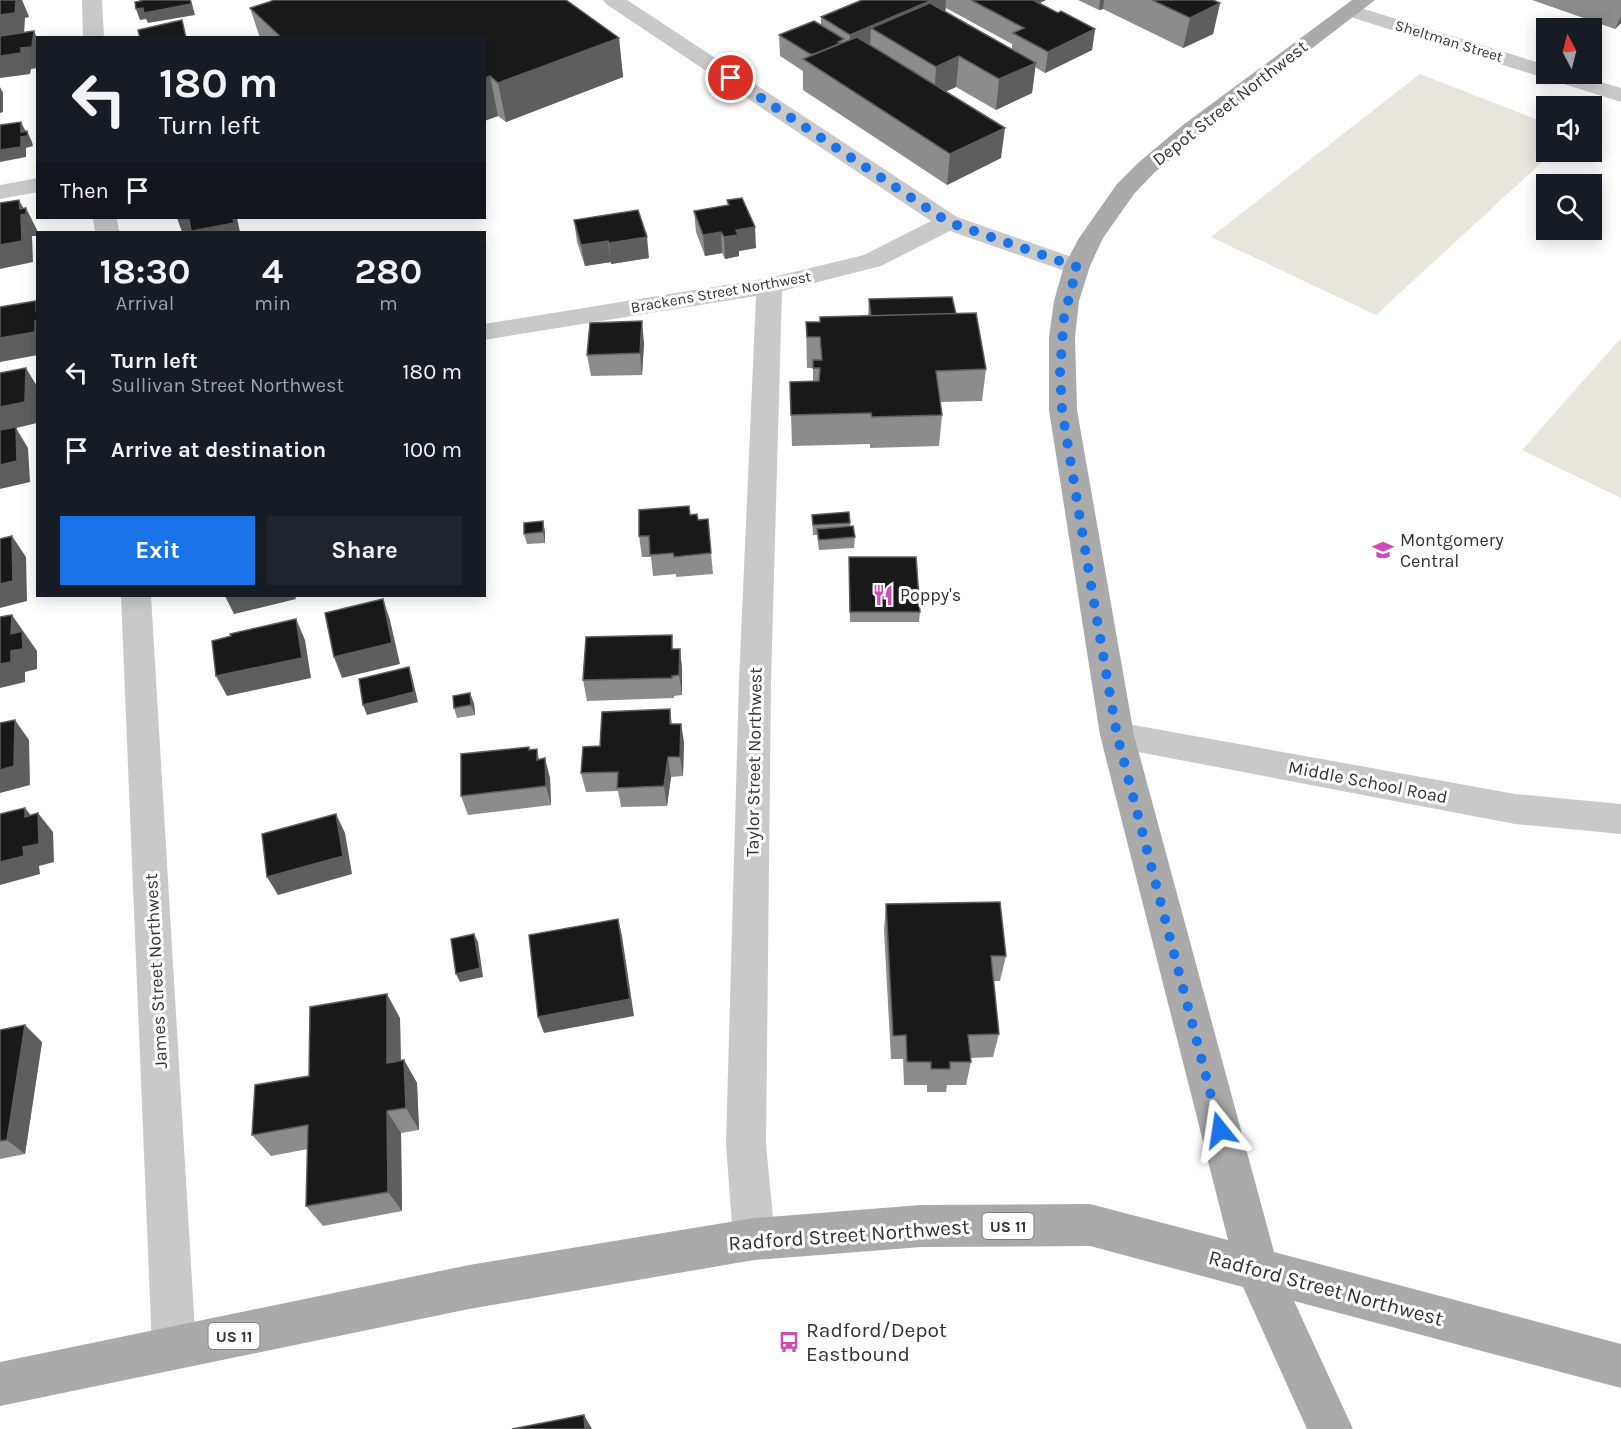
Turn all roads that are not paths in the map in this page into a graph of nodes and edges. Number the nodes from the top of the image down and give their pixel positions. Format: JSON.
{"nodes":[{"id":1,"x":92,"y":0,"type":"edge"},
{"id":2,"x":613,"y":0,"type":"edge"},
{"id":3,"x":1358,"y":5,"type":"edge"},
{"id":4,"x":94,"y":36,"type":"edge"},
{"id":5,"x":1536,"y":68,"type":"edge"},
{"id":6,"x":1585,"y":84,"type":"edge"},
{"id":7,"x":1621,"y":95,"type":"edge"},
{"id":8,"x":36,"y":185,"type":"edge"},
{"id":9,"x":0,"y":192,"type":"edge"},
{"id":10,"x":948,"y":222,"type":"junction"},
{"id":11,"x":1077,"y":267,"type":"junction"},
{"id":12,"x":769,"y":286,"type":"junction"},
{"id":13,"x":486,"y":332,"type":"edge"},
{"id":14,"x":136,"y":597,"type":"edge"},
{"id":15,"x":1117,"y":735,"type":"junction"},
{"id":16,"x":1621,"y":819,"type":"edge"},
{"id":17,"x":754,"y":1239,"type":"junction"},
{"id":18,"x":1257,"y":1269,"type":"junction"},
{"id":19,"x":174,"y":1348,"type":"junction"},
{"id":20,"x":1621,"y":1366,"type":"edge"},
{"id":21,"x":0,"y":1384,"type":"edge"},
{"id":22,"x":1330,"y":1429,"type":"edge"}],
"edges":[{"from":1,"to":4,"type":"street"},
{"from":2,"to":10,"type":"street"},
{"from":3,"to":5,"type":"street","name":"Sheltman Street"},
{"from":3,"to":11,"type":"main road","name":"Depot Street Northwest"},
{"from":6,"to":7,"type":"street"},
{"from":8,"to":9,"type":"street"},
{"from":10,"to":11,"type":"street"},
{"from":10,"to":12,"type":"street","name":"Brackens Street Northwest"},
{"from":11,"to":15,"type":"main road","name":"Depot Street Northwest"},
{"from":12,"to":13,"type":"street","name":"Brackens Street Northwest"},
{"from":12,"to":17,"type":"street","name":"Taylor Street Northwest"},
{"from":14,"to":19,"type":"street","name":"James Street Northwest"},
{"from":15,"to":16,"type":"street","name":"Middle School Road"},
{"from":15,"to":18,"type":"main road","name":"Depot Street Northwest"},
{"from":17,"to":18,"type":"main road","name":"Radford Street Northwest","number":"US 11"},
{"from":17,"to":19,"type":"main road","name":"Radford Street Northwest","number":"US 11"},
{"from":18,"to":20,"type":"main road","name":"Radford Street Northwest","number":"US 11"},
{"from":18,"to":22,"type":"main road","name":"Depot Street Northwest"},
{"from":19,"to":21,"type":"main road","name":"Radford Street Northwest","number":"US 11"}]}
